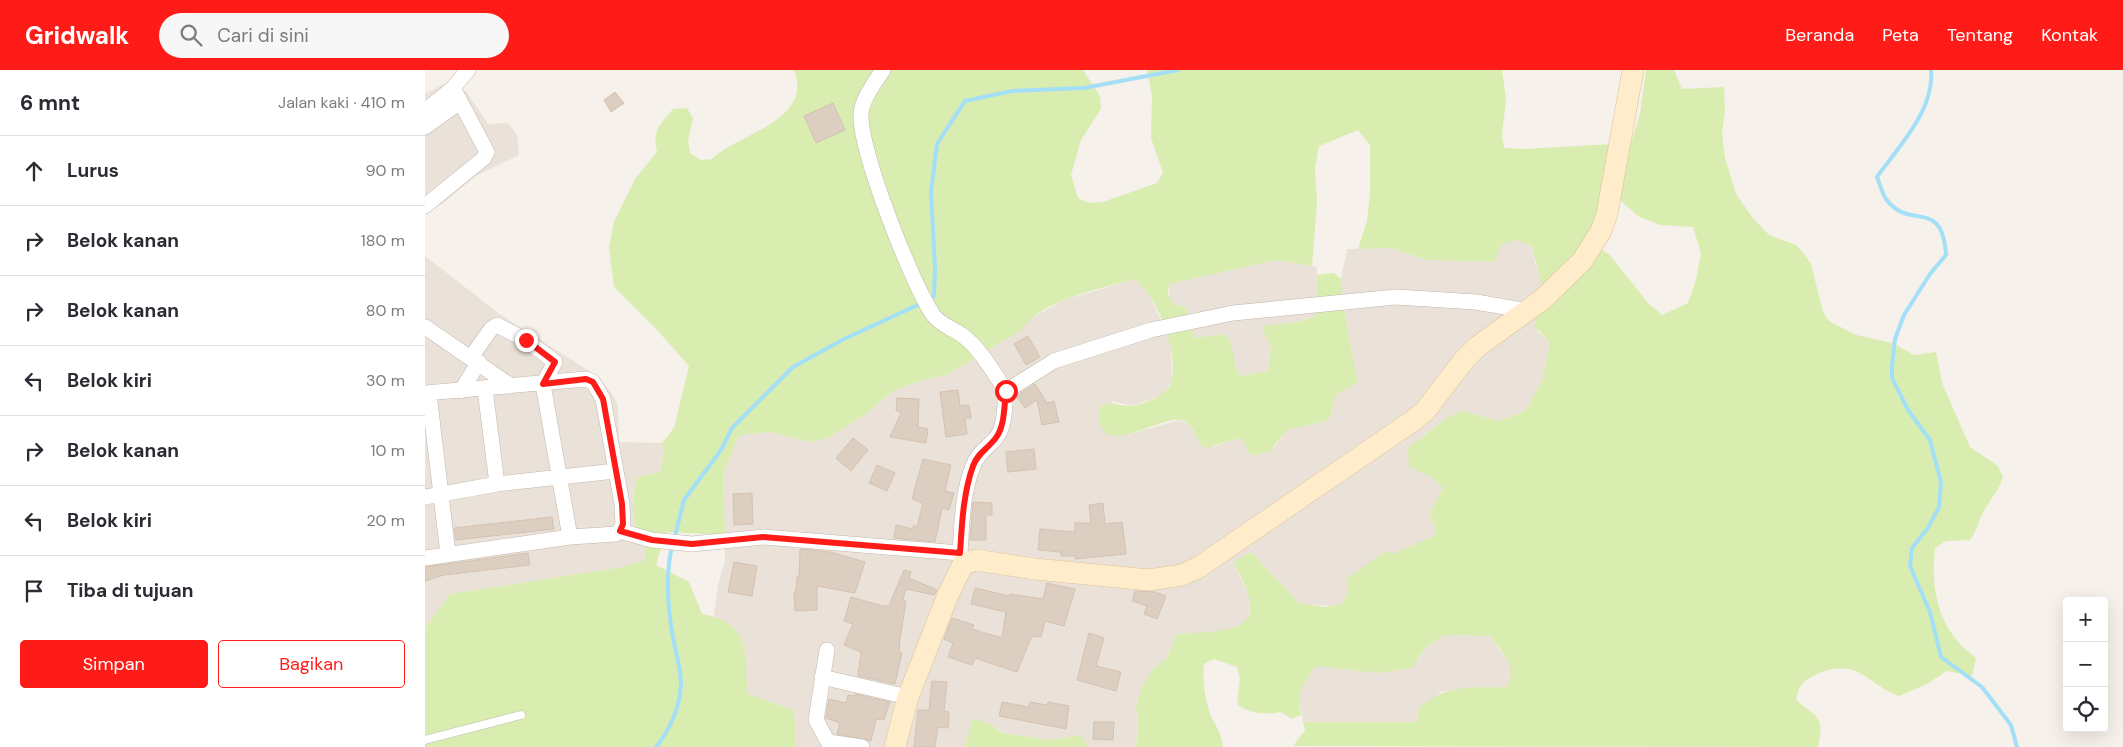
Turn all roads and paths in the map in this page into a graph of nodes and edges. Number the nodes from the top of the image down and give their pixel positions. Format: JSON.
{"nodes":[{"id":1,"x":468,"y":70,"type":"edge"},
{"id":2,"x":883,"y":70,"type":"edge"},
{"id":3,"x":1633,"y":70,"type":"edge"},
{"id":4,"x":453,"y":88,"type":"junction"},
{"id":5,"x":460,"y":102,"type":"junction"},
{"id":6,"x":425,"y":111,"type":"edge"},
{"id":7,"x":425,"y":127,"type":"edge"},
{"id":8,"x":425,"y":206,"type":"edge"},
{"id":9,"x":1528,"y":310,"type":"junction"},
{"id":10,"x":425,"y":327,"type":"edge"},
{"id":11,"x":475,"y":360,"type":"junction"},
{"id":12,"x":543,"y":384,"type":"junction"},
{"id":13,"x":511,"y":386,"type":"junction"},
{"id":14,"x":485,"y":390,"type":"junction"},
{"id":15,"x":461,"y":391,"type":"junction"},
{"id":16,"x":1006,"y":391,"type":"junction"},
{"id":17,"x":427,"y":394,"type":"edge"},
{"id":18,"x":429,"y":441,"type":"edge"},
{"id":19,"x":615,"y":471,"type":"junction"},
{"id":20,"x":559,"y":478,"type":"junction"},
{"id":21,"x":497,"y":484,"type":"junction"},
{"id":22,"x":433,"y":496,"type":"edge"},
{"id":23,"x":620,"y":531,"type":"junction"},
{"id":24,"x":570,"y":537,"type":"junction"},
{"id":25,"x":448,"y":554,"type":"junction"},
{"id":26,"x":425,"y":558,"type":"edge"},
{"id":27,"x":961,"y":559,"type":"junction"},
{"id":28,"x":827,"y":650,"type":"dead end"},
{"id":29,"x":821,"y":677,"type":"junction"},
{"id":30,"x":908,"y":697,"type":"junction"},
{"id":31,"x":521,"y":715,"type":"dead end"},
{"id":32,"x":425,"y":740,"type":"edge"},
{"id":33,"x":862,"y":747,"type":"edge"},
{"id":34,"x":895,"y":747,"type":"edge"}],
"edges":[{"from":1,"to":4,"type":"street"},
{"from":2,"to":16,"type":"street"},
{"from":3,"to":9,"type":"main road"},
{"from":4,"to":5,"type":"street"},
{"from":4,"to":6,"type":"street"},
{"from":5,"to":7,"type":"street"},
{"from":5,"to":8,"type":"street"},
{"from":9,"to":16,"type":"street"},
{"from":9,"to":27,"type":"main road"},
{"from":10,"to":11,"type":"street"},
{"from":11,"to":12,"type":"street"},
{"from":11,"to":13,"type":"street"},
{"from":11,"to":15,"type":"street"},
{"from":12,"to":13,"type":"street"},
{"from":12,"to":19,"type":"street"},
{"from":12,"to":20,"type":"street"},
{"from":13,"to":14,"type":"street"},
{"from":14,"to":15,"type":"street"},
{"from":14,"to":21,"type":"street"},
{"from":15,"to":17,"type":"street"},
{"from":16,"to":27,"type":"street"},
{"from":17,"to":18,"type":"street"},
{"from":18,"to":22,"type":"street"},
{"from":19,"to":20,"type":"street"},
{"from":19,"to":23,"type":"street"},
{"from":20,"to":21,"type":"street"},
{"from":20,"to":24,"type":"street"},
{"from":21,"to":22,"type":"street"},
{"from":22,"to":25,"type":"street"},
{"from":23,"to":24,"type":"street"},
{"from":23,"to":27,"type":"street"},
{"from":24,"to":25,"type":"street"},
{"from":25,"to":26,"type":"street"},
{"from":27,"to":30,"type":"main road"},
{"from":28,"to":29,"type":"street"},
{"from":29,"to":30,"type":"street"},
{"from":29,"to":33,"type":"street"},
{"from":30,"to":34,"type":"main road"},
{"from":31,"to":32,"type":"lane"}]}
